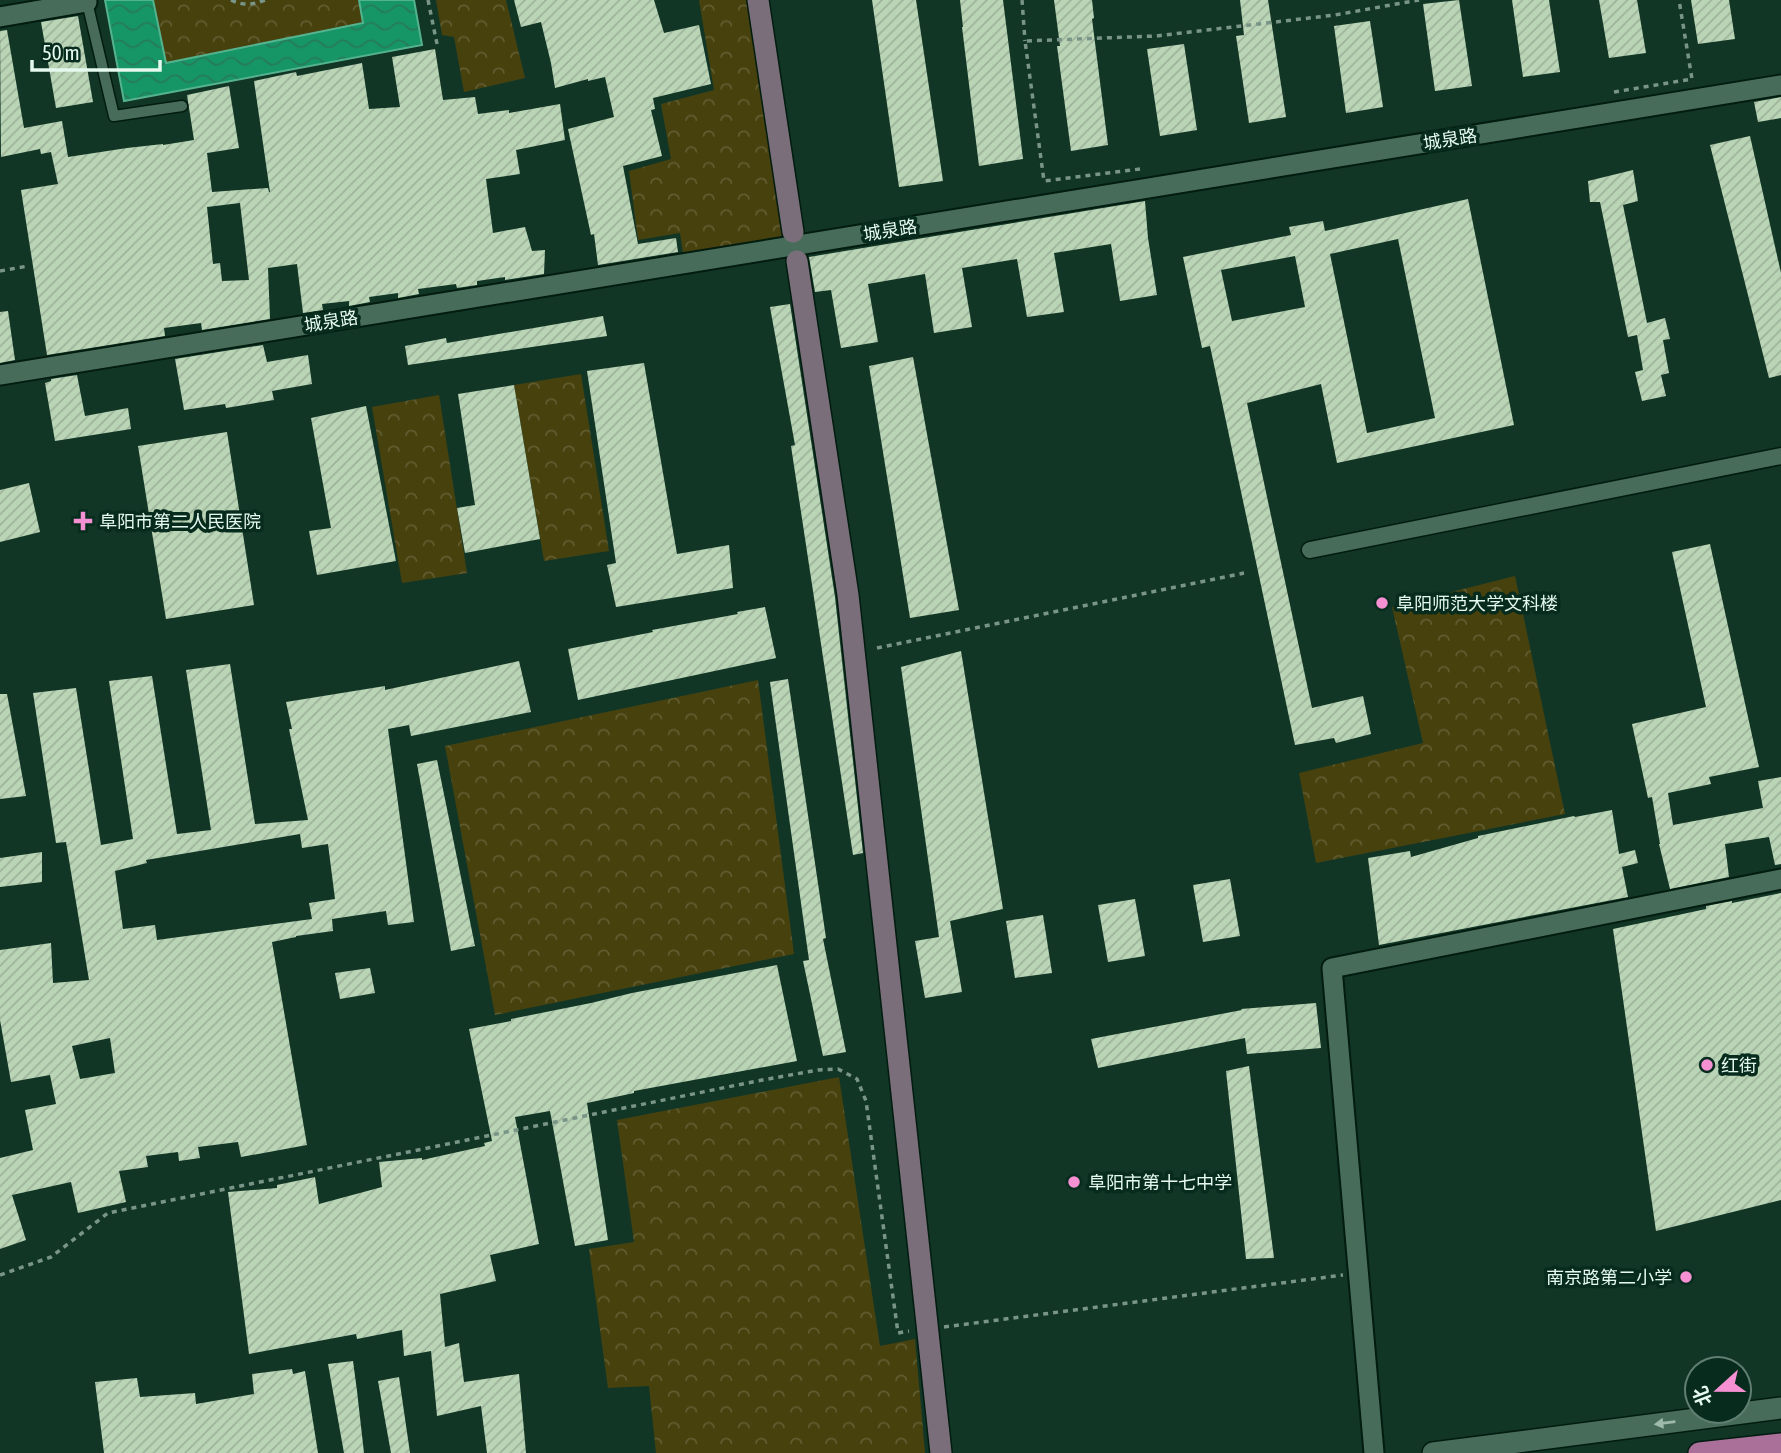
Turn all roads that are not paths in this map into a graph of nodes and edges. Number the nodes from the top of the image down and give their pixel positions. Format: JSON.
{"nodes":[{"id":1,"x":758,"y":0,"type":"edge"},
{"id":2,"x":87,"y":2,"type":"edge"},
{"id":3,"x":0,"y":17,"type":"edge"},
{"id":4,"x":1781,"y":85,"type":"edge"},
{"id":5,"x":182,"y":106,"type":"dead end"},
{"id":6,"x":793,"y":232,"type":"dead end"},
{"id":7,"x":797,"y":261,"type":"dead end"},
{"id":8,"x":0,"y":375,"type":"edge"},
{"id":9,"x":1781,"y":456,"type":"edge"},
{"id":10,"x":1310,"y":550,"type":"dead end"},
{"id":11,"x":1781,"y":879,"type":"edge"},
{"id":12,"x":1781,"y":1408,"type":"edge"},
{"id":13,"x":1781,"y":1444,"type":"edge"},
{"id":14,"x":941,"y":1453,"type":"edge"},
{"id":15,"x":1374,"y":1453,"type":"edge"},
{"id":16,"x":1433,"y":1453,"type":"edge"},
{"id":17,"x":1699,"y":1453,"type":"edge"}],
"edges":[{"from":1,"to":6,"type":"main road"},
{"from":2,"to":3,"type":"street"},
{"from":2,"to":5,"type":"lane"},
{"from":4,"to":8,"type":"street","name":"城泉路"},
{"from":7,"to":14,"type":"main road"},
{"from":9,"to":10,"type":"street"},
{"from":11,"to":15,"type":"street"},
{"from":12,"to":16,"type":"street","one_way":true},
{"from":13,"to":17,"type":"main road"}]}
